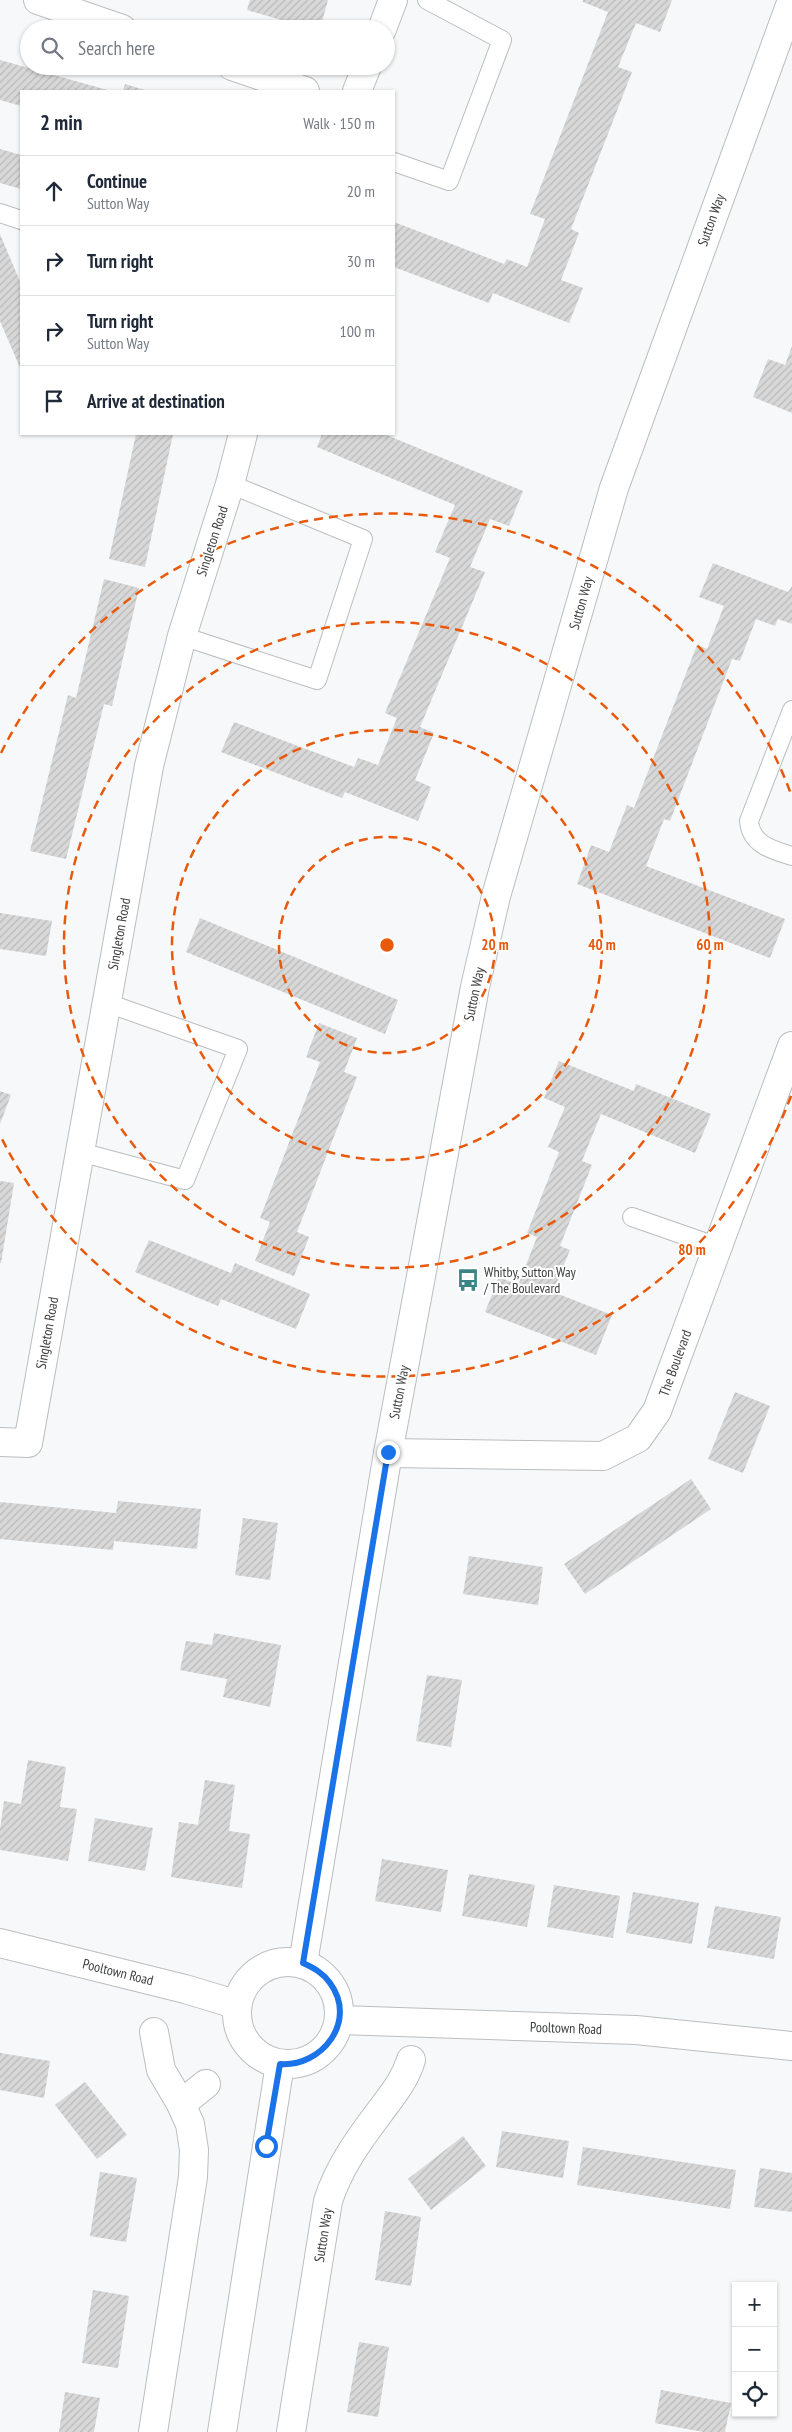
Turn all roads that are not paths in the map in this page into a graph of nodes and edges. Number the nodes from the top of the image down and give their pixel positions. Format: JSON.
{"nodes":[{"id":1,"x":38,"y":0,"type":"edge"},
{"id":2,"x":393,"y":0,"type":"edge"},
{"id":3,"x":427,"y":0,"type":"edge"},
{"id":4,"x":792,"y":0,"type":"edge"},
{"id":5,"x":96,"y":20,"type":"edge"},
{"id":6,"x":385,"y":20,"type":"edge"},
{"id":7,"x":258,"y":75,"type":"edge"},
{"id":8,"x":363,"y":75,"type":"edge"},
{"id":9,"x":302,"y":90,"type":"edge"},
{"id":10,"x":357,"y":90,"type":"edge"},
{"id":11,"x":395,"y":162,"type":"edge"},
{"id":12,"x":0,"y":213,"type":"edge"},
{"id":13,"x":20,"y":220,"type":"edge"},
{"id":14,"x":243,"y":435,"type":"edge"},
{"id":15,"x":230,"y":484,"type":"junction"},
{"id":16,"x":182,"y":636,"type":"junction"},
{"id":17,"x":792,"y":710,"type":"edge"},
{"id":18,"x":792,"y":856,"type":"edge"},
{"id":19,"x":106,"y":1003,"type":"junction"},
{"id":20,"x":792,"y":1046,"type":"edge"},
{"id":21,"x":80,"y":1152,"type":"junction"},
{"id":22,"x":632,"y":1217,"type":"dead end"},
{"id":23,"x":718,"y":1247,"type":"junction"},
{"id":24,"x":0,"y":1442,"type":"edge"},
{"id":25,"x":388,"y":1452,"type":"junction"},
{"id":26,"x":0,"y":1943,"type":"edge"},
{"id":27,"x":303,"y":1963,"type":"junction"},
{"id":28,"x":236,"y":2004,"type":"junction"},
{"id":29,"x":340,"y":2020,"type":"junction"},
{"id":30,"x":154,"y":2032,"type":"dead end"},
{"id":31,"x":792,"y":2046,"type":"edge"},
{"id":32,"x":411,"y":2060,"type":"dead end"},
{"id":33,"x":280,"y":2064,"type":"junction"},
{"id":34,"x":206,"y":2084,"type":"dead end"},
{"id":35,"x":181,"y":2104,"type":"junction"},
{"id":36,"x":153,"y":2432,"type":"edge"},
{"id":37,"x":222,"y":2432,"type":"edge"},
{"id":38,"x":291,"y":2432,"type":"edge"}],
"edges":[{"from":1,"to":5,"type":"street"},
{"from":2,"to":6,"type":"street"},
{"from":3,"to":11,"type":"lane"},
{"from":4,"to":25,"type":"street","name":"Sutton Way"},
{"from":7,"to":9,"type":"street"},
{"from":8,"to":10,"type":"street"},
{"from":12,"to":13,"type":"lane"},
{"from":14,"to":15,"type":"street","name":"Singleton Road"},
{"from":15,"to":16,"type":"street","name":"Singleton Road"},
{"from":15,"to":16,"type":"lane"},
{"from":16,"to":19,"type":"street","name":"Singleton Road"},
{"from":17,"to":18,"type":"lane"},
{"from":19,"to":21,"type":"street","name":"Singleton Road"},
{"from":19,"to":21,"type":"lane"},
{"from":20,"to":23,"type":"street","name":"The Boulevard"},
{"from":21,"to":24,"type":"street","name":"Singleton Road"},
{"from":22,"to":23,"type":"lane"},
{"from":23,"to":25,"type":"street","name":"The Boulevard"},
{"from":25,"to":27,"type":"street","name":"Sutton Way"},
{"from":26,"to":28,"type":"street","name":"Pooltown Road"},
{"from":27,"to":28,"type":"street"},
{"from":27,"to":29,"type":"street"},
{"from":28,"to":33,"type":"street"},
{"from":29,"to":31,"type":"street","name":"Pooltown Road"},
{"from":29,"to":33,"type":"street"},
{"from":30,"to":35,"type":"street"},
{"from":32,"to":38,"type":"street","name":"Sutton Way"},
{"from":33,"to":37,"type":"street"},
{"from":34,"to":35,"type":"street"},
{"from":35,"to":36,"type":"street"}]}
